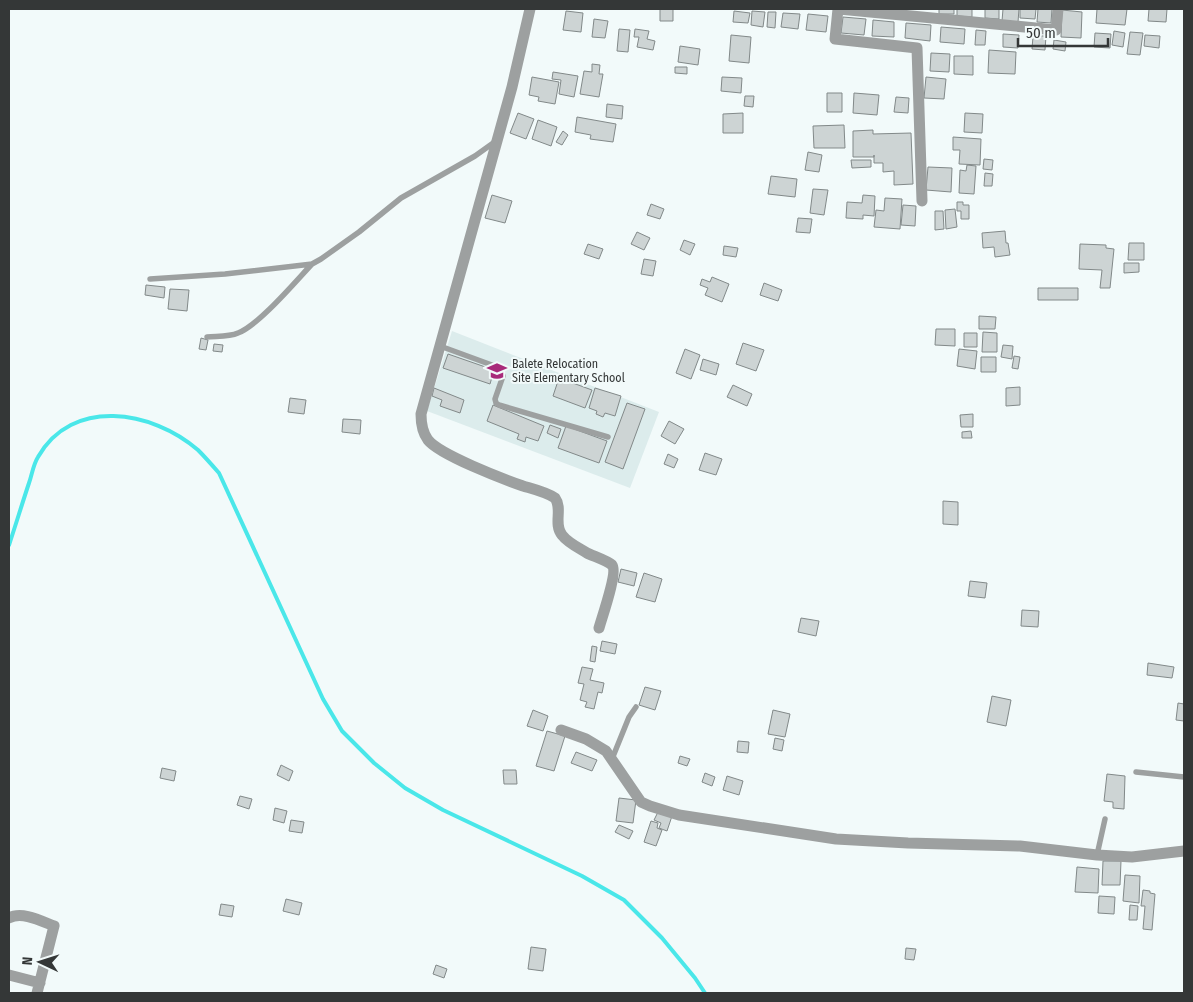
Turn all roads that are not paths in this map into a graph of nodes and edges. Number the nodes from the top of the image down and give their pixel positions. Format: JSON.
{"nodes":[{"id":1,"x":530,"y":9,"type":"edge"},
{"id":2,"x":838,"y":9,"type":"edge"},
{"id":3,"x":1058,"y":9,"type":"edge"},
{"id":4,"x":497,"y":140,"type":"junction"},
{"id":5,"x":922,"y":201,"type":"dead end"},
{"id":6,"x":312,"y":264,"type":"junction"},
{"id":7,"x":150,"y":279,"type":"dead end"},
{"id":8,"x":207,"y":337,"type":"dead end"},
{"id":9,"x":440,"y":346,"type":"junction"},
{"id":10,"x":608,"y":437,"type":"dead end"},
{"id":11,"x":599,"y":628,"type":"dead end"},
{"id":12,"x":636,"y":707,"type":"dead end"},
{"id":13,"x":561,"y":730,"type":"dead end"},
{"id":14,"x":612,"y":759,"type":"junction"},
{"id":15,"x":1136,"y":772,"type":"dead end"},
{"id":16,"x":1184,"y":777,"type":"edge"},
{"id":17,"x":1105,"y":819,"type":"dead end"},
{"id":18,"x":1184,"y":851,"type":"edge"},
{"id":19,"x":1097,"y":855,"type":"junction"},
{"id":20,"x":9,"y":918,"type":"edge"},
{"id":21,"x":9,"y":975,"type":"edge"},
{"id":22,"x":39,"y":988,"type":"edge"}],
"edges":[{"from":1,"to":4,"type":"street"},
{"from":2,"to":3,"type":"street"},
{"from":2,"to":5,"type":"street"},
{"from":4,"to":6,"type":"lane"},
{"from":4,"to":9,"type":"street"},
{"from":6,"to":7,"type":"lane"},
{"from":6,"to":8,"type":"lane"},
{"from":9,"to":10,"type":"lane"},
{"from":9,"to":11,"type":"street"},
{"from":12,"to":14,"type":"lane"},
{"from":13,"to":14,"type":"street"},
{"from":14,"to":19,"type":"street"},
{"from":15,"to":16,"type":"lane"},
{"from":17,"to":19,"type":"lane"},
{"from":18,"to":19,"type":"street"},
{"from":20,"to":22,"type":"street"},
{"from":21,"to":22,"type":"street"}]}
